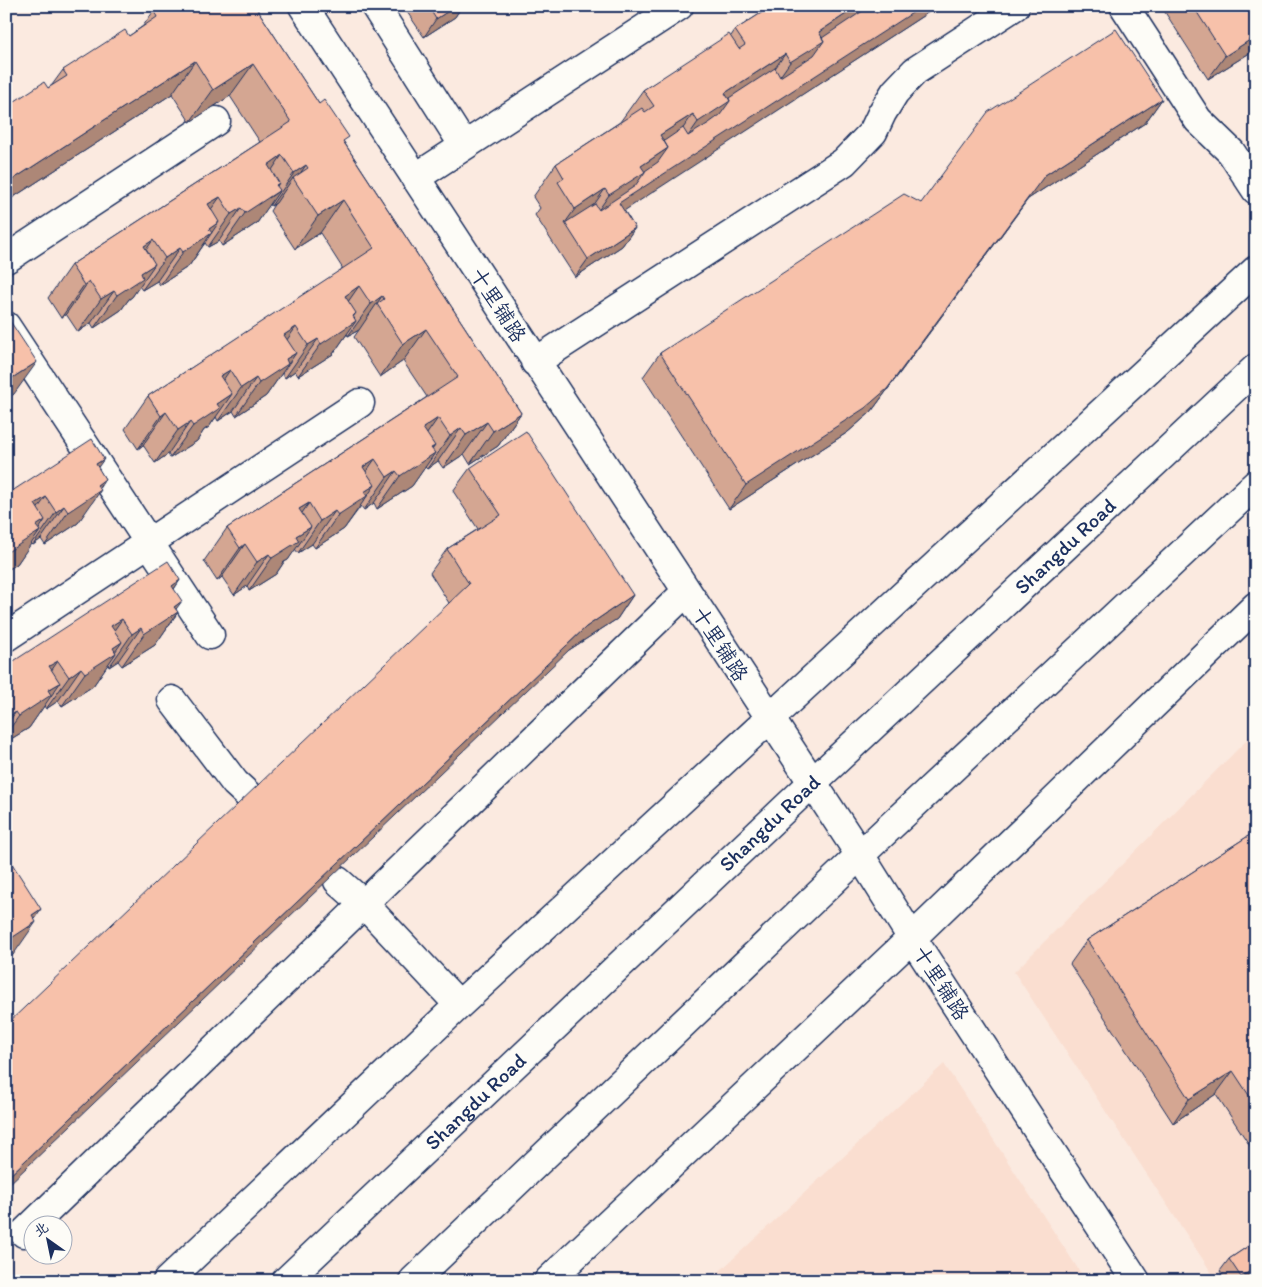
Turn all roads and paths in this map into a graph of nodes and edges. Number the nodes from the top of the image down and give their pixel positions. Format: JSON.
{"nodes":[{"id":1,"x":303,"y":6,"type":"edge"},
{"id":2,"x":375,"y":6,"type":"edge"},
{"id":3,"x":679,"y":6,"type":"edge"},
{"id":4,"x":1015,"y":6,"type":"edge"},
{"id":5,"x":1124,"y":6,"type":"edge"},
{"id":6,"x":216,"y":121,"type":"edge"},
{"id":7,"x":464,"y":146,"type":"junction"},
{"id":8,"x":415,"y":178,"type":"junction"},
{"id":9,"x":1256,"y":190,"type":"edge"},
{"id":10,"x":6,"y":259,"type":"edge"},
{"id":11,"x":1256,"y":270,"type":"edge"},
{"id":12,"x":6,"y":326,"type":"edge"},
{"id":13,"x":535,"y":362,"type":"junction"},
{"id":14,"x":1256,"y":368,"type":"edge"},
{"id":15,"x":360,"y":403,"type":"dead end"},
{"id":16,"x":1256,"y":484,"type":"edge"},
{"id":17,"x":149,"y":543,"type":"junction"},
{"id":18,"x":686,"y":592,"type":"junction"},
{"id":19,"x":1256,"y":606,"type":"edge"},
{"id":20,"x":210,"y":635,"type":"dead end"},
{"id":21,"x":6,"y":637,"type":"edge"},
{"id":22,"x":172,"y":700,"type":"dead end"},
{"id":23,"x":769,"y":719,"type":"junction"},
{"id":24,"x":812,"y":783,"type":"junction"},
{"id":25,"x":247,"y":794,"type":"edge"},
{"id":26,"x":860,"y":856,"type":"junction"},
{"id":27,"x":338,"y":881,"type":"edge"},
{"id":28,"x":364,"y":904,"type":"junction"},
{"id":29,"x":912,"y":938,"type":"junction"},
{"id":30,"x":459,"y":1005,"type":"junction"},
{"id":31,"x":44,"y":1214,"type":"edge"},
{"id":32,"x":167,"y":1281,"type":"edge"},
{"id":33,"x":286,"y":1281,"type":"edge"},
{"id":34,"x":413,"y":1281,"type":"edge"},
{"id":35,"x":548,"y":1281,"type":"edge"},
{"id":36,"x":1136,"y":1281,"type":"edge"}],
"edges":[{"from":1,"to":8,"type":"street","name":"十里铺路"},
{"from":2,"to":7,"type":"street"},
{"from":3,"to":7,"type":"street"},
{"from":4,"to":13,"type":"street"},
{"from":5,"to":9,"type":"street"},
{"from":6,"to":10,"type":"street"},
{"from":7,"to":8,"type":"street"},
{"from":8,"to":13,"type":"street","name":"十里铺路"},
{"from":11,"to":23,"type":"street"},
{"from":12,"to":17,"type":"street"},
{"from":13,"to":18,"type":"street","name":"十里铺路"},
{"from":14,"to":24,"type":"street","name":"Shangdu Road"},
{"from":15,"to":17,"type":"street"},
{"from":16,"to":26,"type":"street"},
{"from":17,"to":20,"type":"street"},
{"from":17,"to":21,"type":"street"},
{"from":18,"to":23,"type":"street","name":"十里铺路"},
{"from":18,"to":28,"type":"street"},
{"from":19,"to":29,"type":"street"},
{"from":22,"to":25,"type":"street"},
{"from":23,"to":24,"type":"street","name":"十里铺路"},
{"from":23,"to":30,"type":"street"},
{"from":24,"to":26,"type":"street","name":"十里铺路"},
{"from":24,"to":33,"type":"street","name":"Shangdu Road"},
{"from":26,"to":29,"type":"street","name":"十里铺路"},
{"from":26,"to":34,"type":"street"},
{"from":27,"to":28,"type":"street"},
{"from":28,"to":30,"type":"street"},
{"from":28,"to":31,"type":"street"},
{"from":29,"to":35,"type":"street"},
{"from":29,"to":36,"type":"street","name":"十里铺路"},
{"from":30,"to":32,"type":"street"}]}
